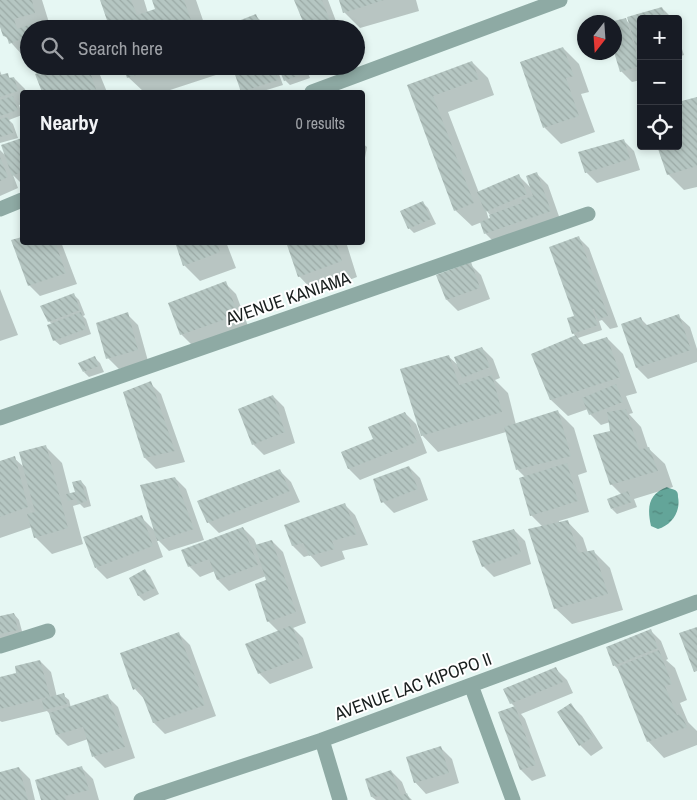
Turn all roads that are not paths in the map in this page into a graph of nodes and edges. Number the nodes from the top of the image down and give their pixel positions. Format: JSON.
{"nodes":[{"id":1,"x":560,"y":0,"type":"edge"},
{"id":2,"x":365,"y":72,"type":"edge"},
{"id":3,"x":358,"y":75,"type":"edge"},
{"id":4,"x":317,"y":90,"type":"edge"},
{"id":5,"x":20,"y":201,"type":"edge"},
{"id":6,"x":0,"y":209,"type":"edge"},
{"id":7,"x":588,"y":214,"type":"dead end"},
{"id":8,"x":0,"y":418,"type":"edge"},
{"id":9,"x":697,"y":602,"type":"edge"},
{"id":10,"x":48,"y":631,"type":"dead end"},
{"id":11,"x":0,"y":646,"type":"edge"},
{"id":12,"x":471,"y":685,"type":"junction"},
{"id":13,"x":322,"y":740,"type":"junction"},
{"id":14,"x":141,"y":800,"type":"edge"},
{"id":15,"x":340,"y":800,"type":"edge"},
{"id":16,"x":513,"y":800,"type":"edge"}],
"edges":[{"from":1,"to":2,"type":"street"},
{"from":3,"to":4,"type":"street"},
{"from":5,"to":6,"type":"street"},
{"from":7,"to":8,"type":"street","name":"AVENUE KANIAMA"},
{"from":9,"to":12,"type":"street","name":"AVENUE LAC KIPOPO II"},
{"from":10,"to":11,"type":"street"},
{"from":12,"to":13,"type":"street","name":"AVENUE LAC KIPOPO II"},
{"from":12,"to":16,"type":"street"},
{"from":13,"to":14,"type":"street","name":"AVENUE LAC KIPOPO II"},
{"from":13,"to":15,"type":"street"}]}
